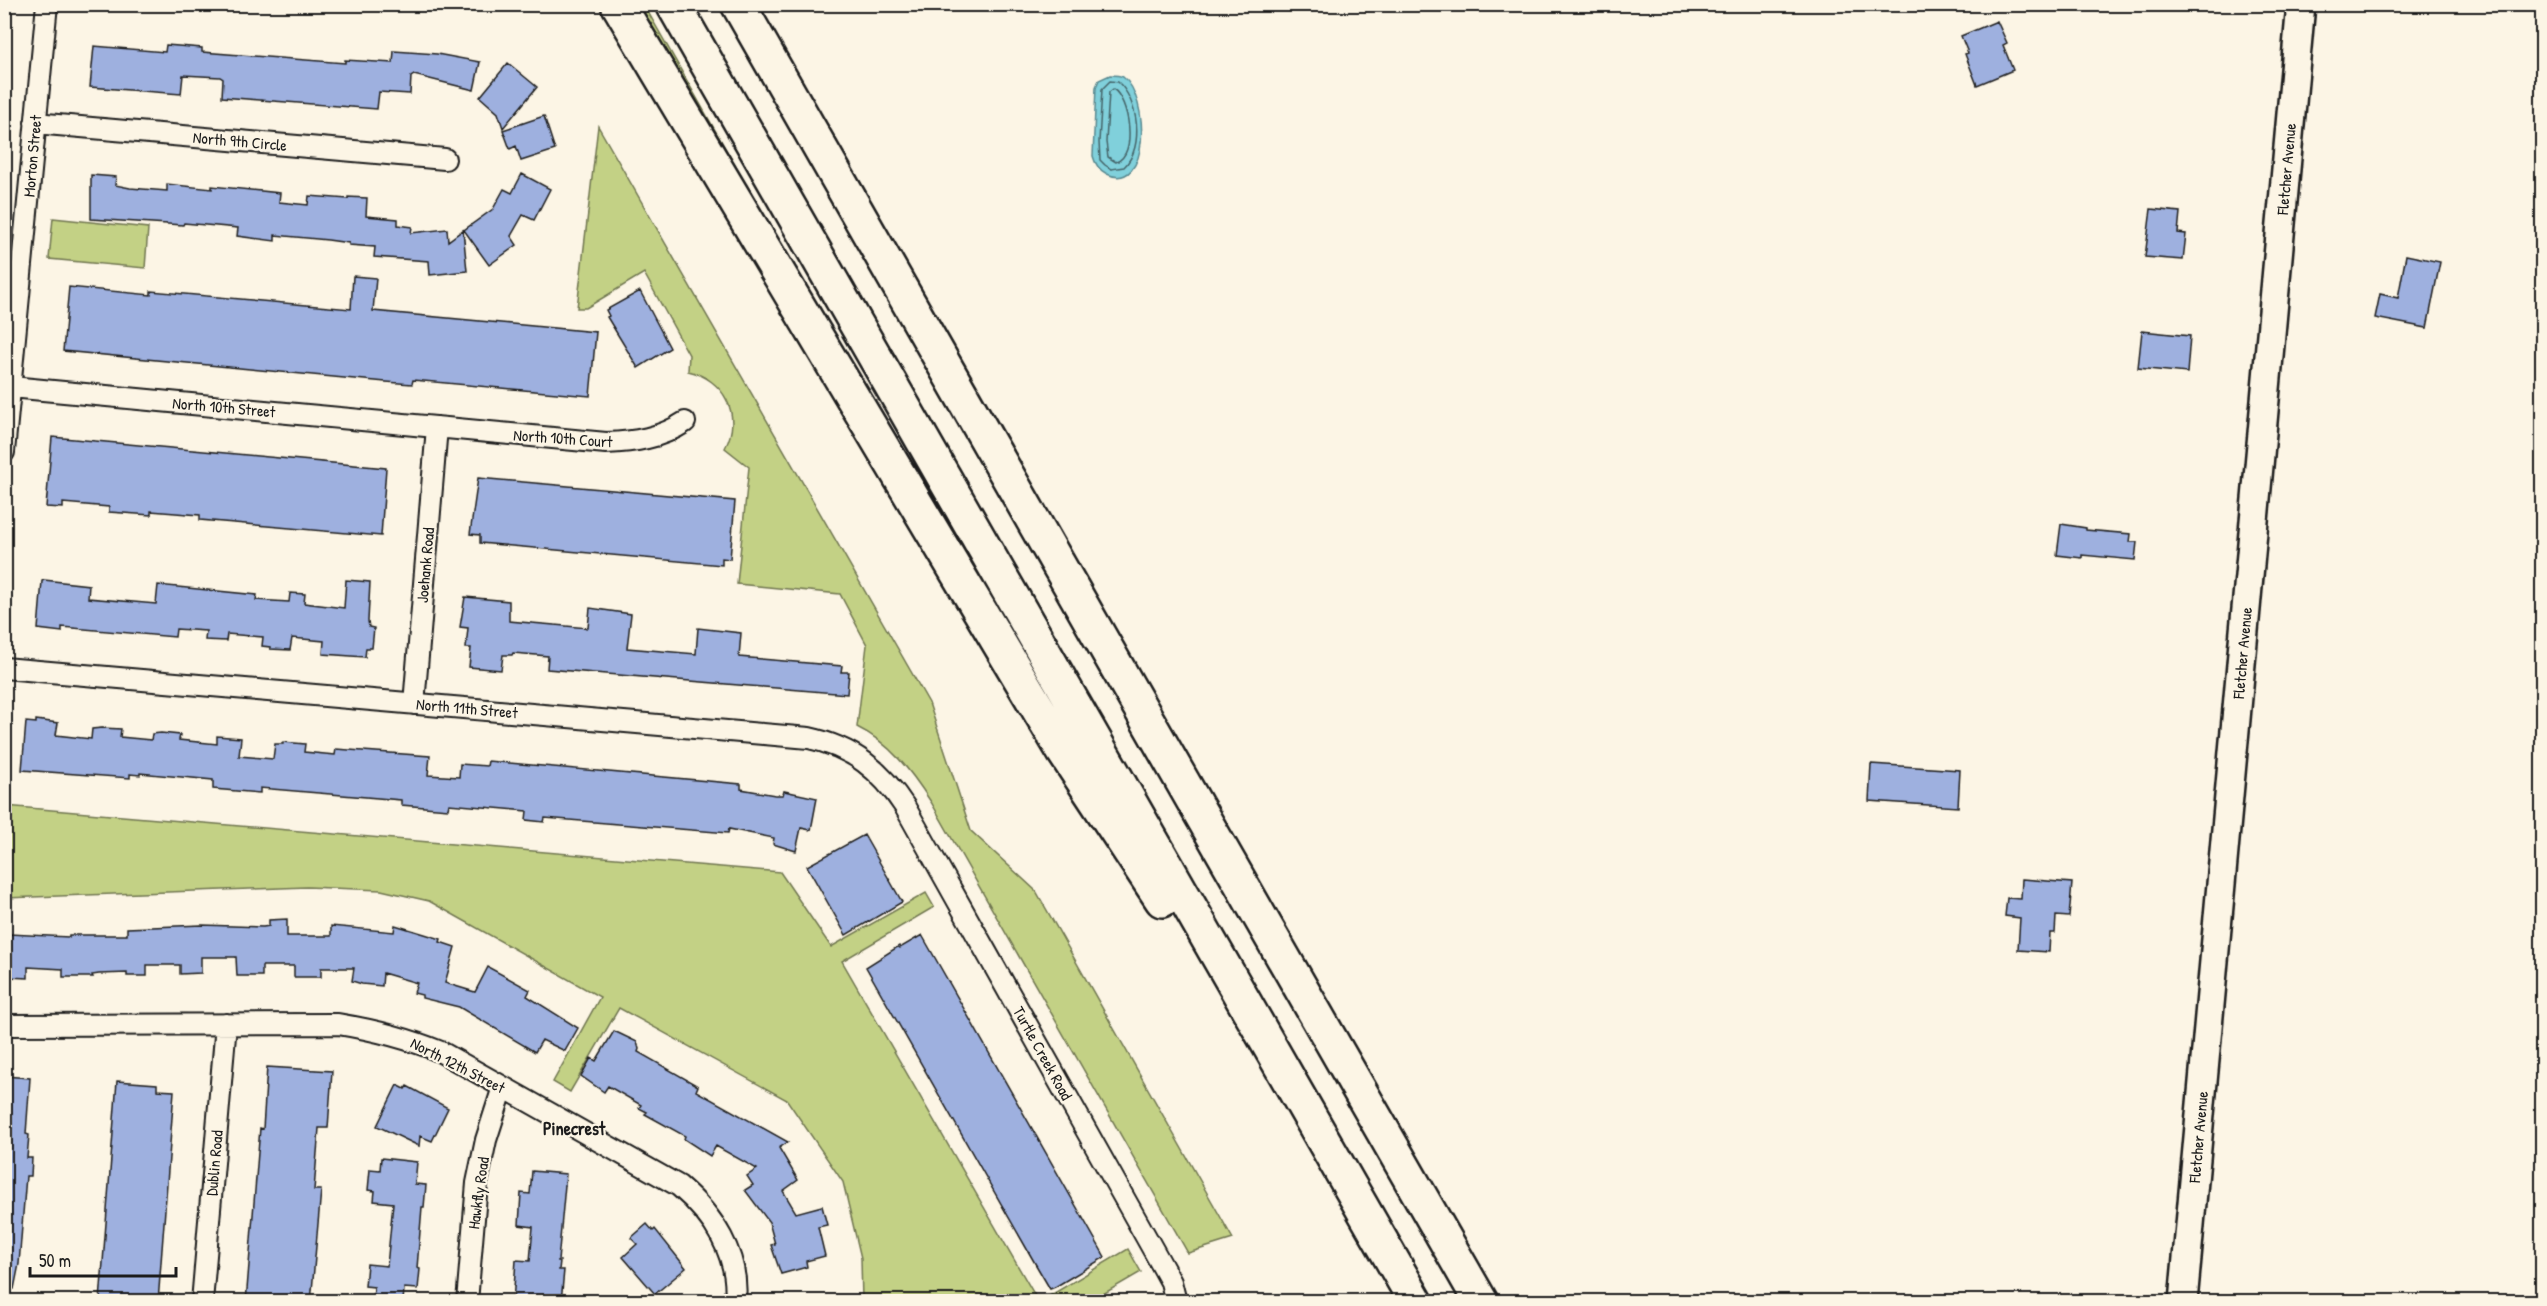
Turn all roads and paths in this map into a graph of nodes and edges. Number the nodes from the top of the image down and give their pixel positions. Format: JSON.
{"nodes":[{"id":1,"x":47,"y":4,"type":"edge"},
{"id":2,"x":618,"y":4,"type":"edge"},
{"id":3,"x":673,"y":4,"type":"edge"},
{"id":4,"x":738,"y":4,"type":"edge"},
{"id":5,"x":748,"y":4,"type":"edge"},
{"id":6,"x":2301,"y":4,"type":"edge"},
{"id":7,"x":35,"y":123,"type":"junction"},
{"id":8,"x":818,"y":144,"type":"junction"},
{"id":9,"x":445,"y":159,"type":"dead end"},
{"id":10,"x":11,"y":387,"type":"junction"},
{"id":11,"x":685,"y":422,"type":"dead end"},
{"id":12,"x":437,"y":427,"type":"junction"},
{"id":13,"x":4,"y":452,"type":"edge"},
{"id":14,"x":4,"y":668,"type":"edge"},
{"id":15,"x":414,"y":704,"type":"junction"},
{"id":16,"x":905,"y":807,"type":"joint"},
{"id":17,"x":4,"y":1024,"type":"edge"},
{"id":18,"x":226,"y":1024,"type":"junction"},
{"id":19,"x":503,"y":1087,"type":"junction"},
{"id":20,"x":1346,"y":1180,"type":"junction"},
{"id":21,"x":202,"y":1302,"type":"edge"},
{"id":22,"x":467,"y":1302,"type":"edge"},
{"id":23,"x":735,"y":1302,"type":"edge"},
{"id":24,"x":1176,"y":1302,"type":"edge"},
{"id":25,"x":1416,"y":1302,"type":"edge"},
{"id":26,"x":1481,"y":1302,"type":"edge"},
{"id":27,"x":2183,"y":1302,"type":"edge"}],
"edges":[{"from":1,"to":7,"type":"street","name":"Morton Street"},
{"from":2,"to":20,"type":"highway"},
{"from":3,"to":20,"type":"highway"},
{"from":4,"to":8,"type":"highway"},
{"from":5,"to":8,"type":"highway"},
{"from":6,"to":27,"type":"street","name":"Fletcher Avenue"},
{"from":7,"to":9,"type":"street","name":"North 9th Circle"},
{"from":7,"to":10,"type":"street","name":"Morton Street"},
{"from":8,"to":26,"type":"highway"},
{"from":10,"to":12,"type":"street","name":"North 10th Street"},
{"from":10,"to":13,"type":"street","name":"Morton Street"},
{"from":11,"to":12,"type":"street","name":"North 10th Court"},
{"from":12,"to":15,"type":"street","name":"Joehank Road"},
{"from":14,"to":15,"type":"street","name":"North 11th Street"},
{"from":15,"to":16,"type":"street","name":"North 11th Street"},
{"from":16,"to":24,"type":"street","name":"Turtle Creek Road"},
{"from":17,"to":18,"type":"street","name":"North 12th Street"},
{"from":18,"to":19,"type":"street","name":"North 12th Street"},
{"from":18,"to":21,"type":"street","name":"Dublin Road"},
{"from":19,"to":22,"type":"street","name":"Hawkfly Road"},
{"from":19,"to":23,"type":"street","name":"North 12th Street"},
{"from":20,"to":25,"type":"highway"}]}
